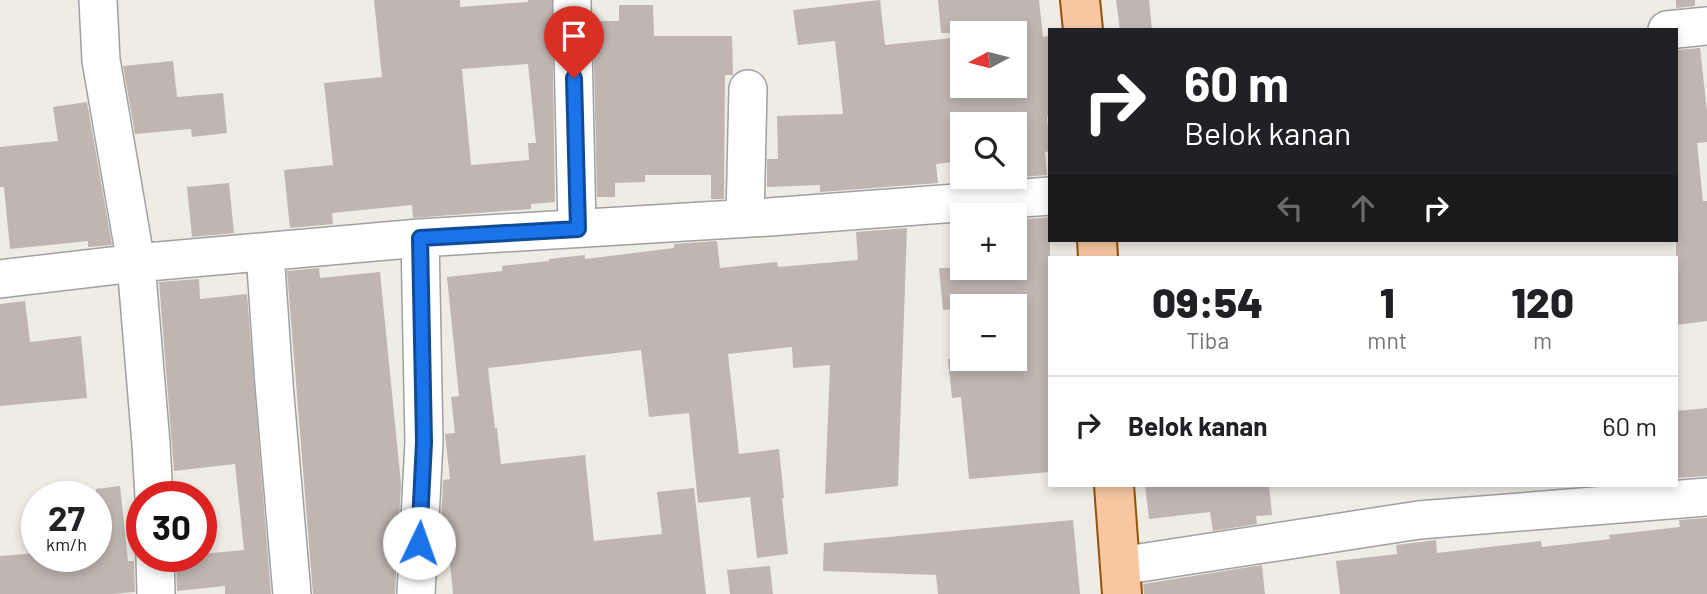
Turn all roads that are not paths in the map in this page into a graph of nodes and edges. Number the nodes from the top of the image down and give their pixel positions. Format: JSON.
{"nodes":[{"id":1,"x":98,"y":0,"type":"edge"},
{"id":2,"x":1080,"y":0,"type":"edge"},
{"id":3,"x":572,"y":2,"type":"dead end"},
{"id":4,"x":1707,"y":26,"type":"edge"},
{"id":5,"x":1083,"y":28,"type":"edge"},
{"id":6,"x":1678,"y":29,"type":"edge"},
{"id":7,"x":748,"y":89,"type":"dead end"},
{"id":8,"x":1048,"y":196,"type":"edge"},
{"id":9,"x":746,"y":218,"type":"junction"},
{"id":10,"x":578,"y":229,"type":"junction"},
{"id":11,"x":420,"y":238,"type":"junction"},
{"id":12,"x":265,"y":252,"type":"junction"},
{"id":13,"x":136,"y":263,"type":"junction"},
{"id":14,"x":0,"y":279,"type":"edge"},
{"id":15,"x":153,"y":481,"type":"edge"},
{"id":16,"x":1114,"y":487,"type":"edge"},
{"id":17,"x":1707,"y":497,"type":"edge"},
{"id":18,"x":155,"y":572,"type":"edge"},
{"id":19,"x":1121,"y":580,"type":"edge"},
{"id":20,"x":156,"y":594,"type":"edge"},
{"id":21,"x":292,"y":594,"type":"edge"},
{"id":22,"x":416,"y":594,"type":"edge"}],
"edges":[{"from":1,"to":13,"type":"street"},
{"from":2,"to":5,"type":"main road"},
{"from":3,"to":10,"type":"street"},
{"from":4,"to":6,"type":"street"},
{"from":7,"to":9,"type":"street"},
{"from":8,"to":9,"type":"street"},
{"from":9,"to":10,"type":"street"},
{"from":10,"to":11,"type":"street"},
{"from":11,"to":12,"type":"street"},
{"from":11,"to":22,"type":"street"},
{"from":12,"to":13,"type":"street"},
{"from":12,"to":21,"type":"street"},
{"from":13,"to":14,"type":"street"},
{"from":13,"to":15,"type":"street"},
{"from":16,"to":19,"type":"main road"},
{"from":17,"to":19,"type":"street"},
{"from":18,"to":20,"type":"street"}]}
